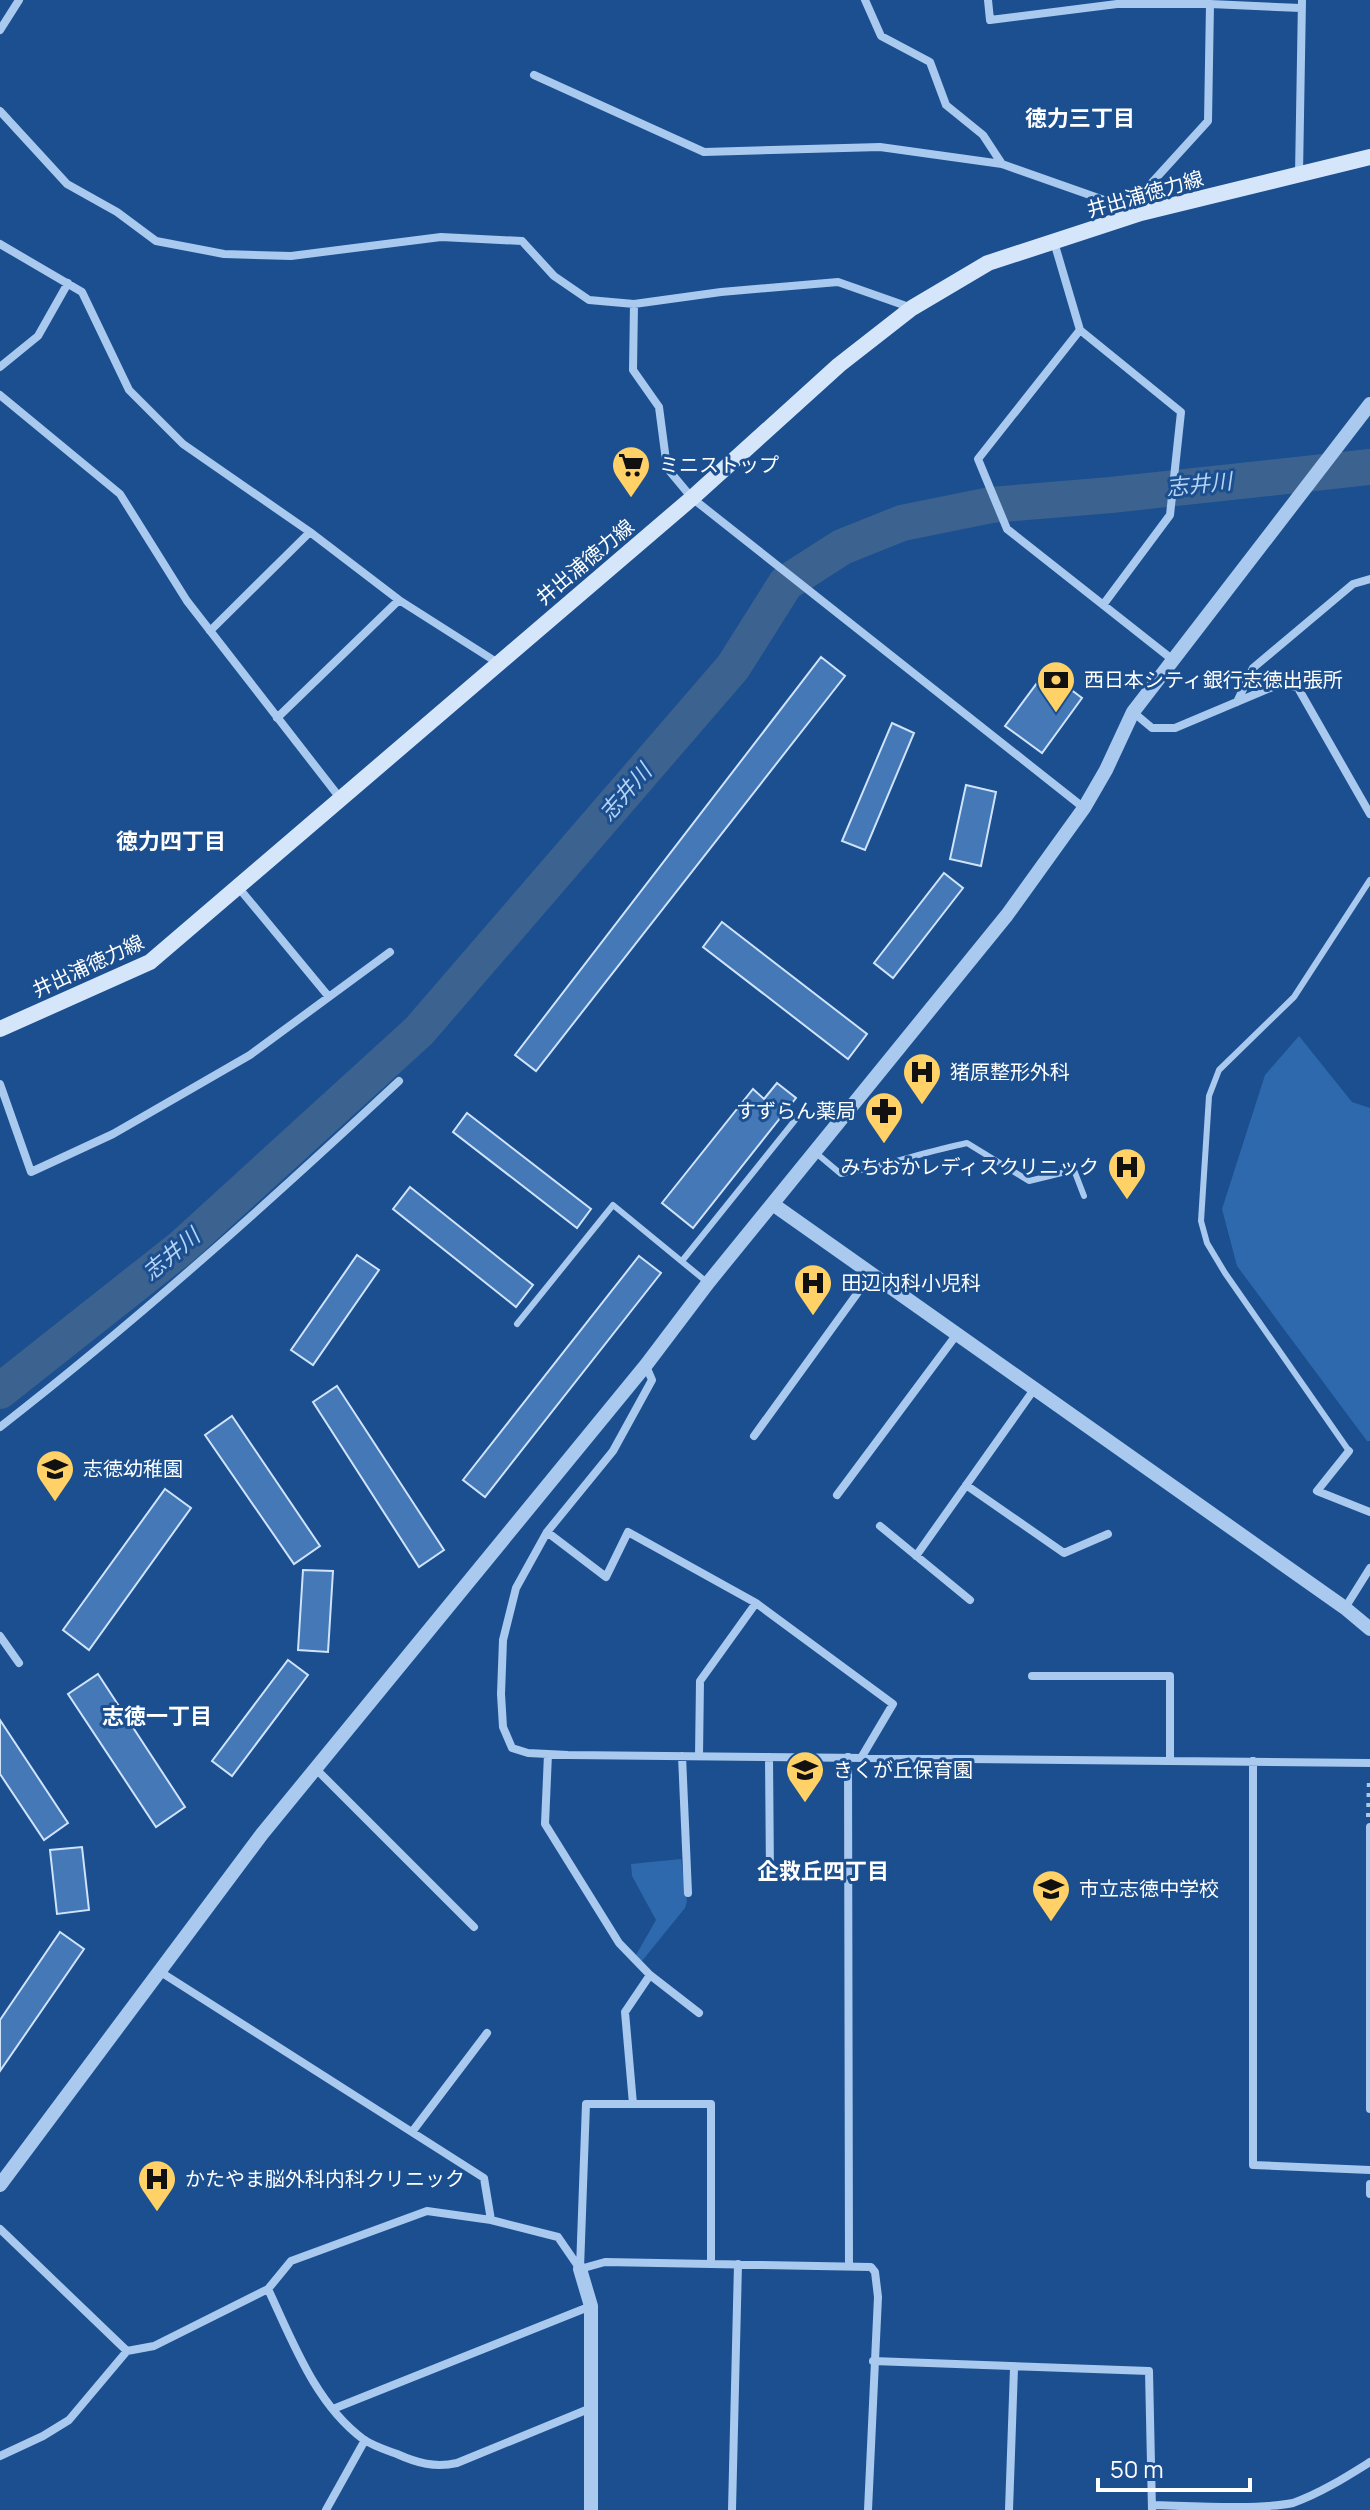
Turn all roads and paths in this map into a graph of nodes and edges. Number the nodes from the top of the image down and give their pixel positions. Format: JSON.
{"nodes":[{"id":1,"x":19,"y":0,"type":"edge"},
{"id":2,"x":865,"y":0,"type":"edge"},
{"id":3,"x":988,"y":0,"type":"edge"},
{"id":4,"x":1210,"y":4,"type":"junction"},
{"id":5,"x":1302,"y":4,"type":"edge"},
{"id":6,"x":0,"y":30,"type":"edge"},
{"id":7,"x":534,"y":75,"type":"dead end"},
{"id":8,"x":0,"y":111,"type":"edge"},
{"id":9,"x":1370,"y":157,"type":"edge"},
{"id":10,"x":1002,"y":164,"type":"junction"},
{"id":11,"x":1299,"y":175,"type":"junction"},
{"id":12,"x":1141,"y":213,"type":"junction"},
{"id":13,"x":1054,"y":241,"type":"junction"},
{"id":14,"x":0,"y":244,"type":"edge"},
{"id":15,"x":68,"y":283,"type":"junction"},
{"id":16,"x":634,"y":304,"type":"junction"},
{"id":17,"x":912,"y":308,"type":"junction"},
{"id":18,"x":1080,"y":330,"type":"junction"},
{"id":19,"x":0,"y":367,"type":"edge"},
{"id":20,"x":0,"y":395,"type":"edge"},
{"id":21,"x":1370,"y":404,"type":"edge"},
{"id":22,"x":692,"y":498,"type":"junction"},
{"id":23,"x":310,"y":532,"type":"junction"},
{"id":24,"x":1370,"y":579,"type":"edge"},
{"id":25,"x":399,"y":600,"type":"junction"},
{"id":26,"x":1103,"y":605,"type":"junction"},
{"id":27,"x":210,"y":631,"type":"junction"},
{"id":28,"x":1173,"y":660,"type":"junction"},
{"id":29,"x":498,"y":663,"type":"junction"},
{"id":30,"x":1237,"y":702,"type":"junction"},
{"id":31,"x":1133,"y":712,"type":"junction"},
{"id":32,"x":277,"y":718,"type":"junction"},
{"id":33,"x":340,"y":798,"type":"junction"},
{"id":34,"x":1084,"y":808,"type":"junction"},
{"id":35,"x":1370,"y":814,"type":"edge"},
{"id":36,"x":1370,"y":880,"type":"edge"},
{"id":37,"x":238,"y":887,"type":"junction"},
{"id":38,"x":390,"y":952,"type":"dead end"},
{"id":39,"x":329,"y":997,"type":"junction"},
{"id":40,"x":0,"y":1029,"type":"edge"},
{"id":41,"x":399,"y":1081,"type":"dead end"},
{"id":42,"x":0,"y":1084,"type":"edge"},
{"id":43,"x":804,"y":1109,"type":"dead end"},
{"id":44,"x":816,"y":1153,"type":"junction"},
{"id":45,"x":1084,"y":1196,"type":"dead end"},
{"id":46,"x":774,"y":1205,"type":"junction"},
{"id":47,"x":682,"y":1261,"type":"junction"},
{"id":48,"x":872,"y":1273,"type":"junction"},
{"id":49,"x":708,"y":1283,"type":"junction"},
{"id":50,"x":517,"y":1324,"type":"dead end"},
{"id":51,"x":957,"y":1334,"type":"junction"},
{"id":52,"x":646,"y":1365,"type":"junction"},
{"id":53,"x":1035,"y":1388,"type":"junction"},
{"id":54,"x":0,"y":1427,"type":"edge"},
{"id":55,"x":754,"y":1436,"type":"dead end"},
{"id":56,"x":1349,"y":1451,"type":"joint"},
{"id":57,"x":966,"y":1485,"type":"junction"},
{"id":58,"x":837,"y":1495,"type":"dead end"},
{"id":59,"x":1370,"y":1512,"type":"edge"},
{"id":60,"x":880,"y":1526,"type":"dead end"},
{"id":61,"x":547,"y":1532,"type":"junction"},
{"id":62,"x":1108,"y":1534,"type":"dead end"},
{"id":63,"x":916,"y":1556,"type":"junction"},
{"id":64,"x":1370,"y":1568,"type":"edge"},
{"id":65,"x":970,"y":1600,"type":"dead end"},
{"id":66,"x":756,"y":1603,"type":"junction"},
{"id":67,"x":1345,"y":1608,"type":"junction"},
{"id":68,"x":1370,"y":1629,"type":"edge"},
{"id":69,"x":0,"y":1636,"type":"edge"},
{"id":70,"x":19,"y":1663,"type":"dead end"},
{"id":71,"x":1032,"y":1676,"type":"dead end"},
{"id":72,"x":548,"y":1754,"type":"junction"},
{"id":73,"x":682,"y":1756,"type":"junction"},
{"id":74,"x":699,"y":1756,"type":"junction"},
{"id":75,"x":769,"y":1757,"type":"junction"},
{"id":76,"x":848,"y":1757,"type":"junction"},
{"id":77,"x":861,"y":1758,"type":"junction"},
{"id":78,"x":1170,"y":1761,"type":"junction"},
{"id":79,"x":1253,"y":1761,"type":"junction"},
{"id":80,"x":1370,"y":1763,"type":"edge"},
{"id":81,"x":315,"y":1768,"type":"junction"},
{"id":82,"x":1369,"y":1827,"type":"edge"},
{"id":83,"x":770,"y":1874,"type":"dead end"},
{"id":84,"x":688,"y":1893,"type":"dead end"},
{"id":85,"x":474,"y":1927,"type":"dead end"},
{"id":86,"x":159,"y":1971,"type":"junction"},
{"id":87,"x":650,"y":1975,"type":"junction"},
{"id":88,"x":699,"y":2013,"type":"dead end"},
{"id":89,"x":487,"y":2033,"type":"dead end"},
{"id":90,"x":633,"y":2104,"type":"junction"},
{"id":91,"x":1370,"y":2109,"type":"edge"},
{"id":92,"x":412,"y":2132,"type":"junction"},
{"id":93,"x":1370,"y":2170,"type":"edge"},
{"id":94,"x":1370,"y":2184,"type":"edge"},
{"id":95,"x":0,"y":2185,"type":"edge"},
{"id":96,"x":1370,"y":2194,"type":"edge"},
{"id":97,"x":491,"y":2220,"type":"junction"},
{"id":98,"x":0,"y":2229,"type":"edge"},
{"id":99,"x":711,"y":2264,"type":"junction"},
{"id":100,"x":738,"y":2264,"type":"junction"},
{"id":101,"x":849,"y":2266,"type":"junction"},
{"id":102,"x":580,"y":2269,"type":"junction"},
{"id":103,"x":268,"y":2289,"type":"junction"},
{"id":104,"x":591,"y":2306,"type":"junction"},
{"id":105,"x":127,"y":2351,"type":"junction"},
{"id":106,"x":873,"y":2361,"type":"junction"},
{"id":107,"x":1014,"y":2368,"type":"junction"},
{"id":108,"x":593,"y":2407,"type":"junction"},
{"id":109,"x":333,"y":2409,"type":"junction"},
{"id":110,"x":365,"y":2440,"type":"junction"},
{"id":111,"x":0,"y":2456,"type":"edge"},
{"id":112,"x":1370,"y":2462,"type":"edge"},
{"id":113,"x":1152,"y":2507,"type":"edge"},
{"id":114,"x":326,"y":2510,"type":"edge"},
{"id":115,"x":591,"y":2510,"type":"edge"},
{"id":116,"x":732,"y":2510,"type":"edge"},
{"id":117,"x":868,"y":2510,"type":"edge"},
{"id":118,"x":1009,"y":2510,"type":"edge"}],
"edges":[{"from":1,"to":6,"type":"street"},
{"from":2,"to":10,"type":"street"},
{"from":3,"to":4,"type":"street"},
{"from":4,"to":5,"type":"street"},
{"from":4,"to":12,"type":"street"},
{"from":5,"to":11,"type":"street"},
{"from":7,"to":10,"type":"street"},
{"from":8,"to":16,"type":"street"},
{"from":9,"to":11,"type":"main road","name":"井出浦徳力線"},
{"from":10,"to":12,"type":"street"},
{"from":11,"to":12,"type":"main road","name":"井出浦徳力線"},
{"from":12,"to":13,"type":"main road","name":"井出浦徳力線"},
{"from":13,"to":17,"type":"main road","name":"井出浦徳力線"},
{"from":13,"to":18,"type":"street"},
{"from":14,"to":15,"type":"street"},
{"from":15,"to":19,"type":"street"},
{"from":15,"to":23,"type":"street"},
{"from":16,"to":17,"type":"street"},
{"from":16,"to":22,"type":"street"},
{"from":17,"to":22,"type":"main road","name":"井出浦徳力線"},
{"from":18,"to":26,"type":"street"},
{"from":18,"to":26,"type":"street"},
{"from":20,"to":27,"type":"street"},
{"from":21,"to":28,"type":"street"},
{"from":22,"to":29,"type":"main road","name":"井出浦徳力線"},
{"from":22,"to":34,"type":"street"},
{"from":23,"to":25,"type":"street"},
{"from":23,"to":27,"type":"street"},
{"from":24,"to":30,"type":"street"},
{"from":25,"to":29,"type":"street"},
{"from":25,"to":32,"type":"street"},
{"from":26,"to":28,"type":"street"},
{"from":27,"to":32,"type":"street"},
{"from":28,"to":31,"type":"street"},
{"from":29,"to":33,"type":"main road","name":"井出浦徳力線"},
{"from":30,"to":31,"type":"street"},
{"from":30,"to":35,"type":"street"},
{"from":31,"to":34,"type":"street"},
{"from":32,"to":33,"type":"street"},
{"from":33,"to":37,"type":"main road","name":"井出浦徳力線"},
{"from":34,"to":44,"type":"street"},
{"from":36,"to":56,"type":"lane"},
{"from":37,"to":39,"type":"street"},
{"from":37,"to":40,"type":"main road","name":"井出浦徳力線"},
{"from":38,"to":39,"type":"street"},
{"from":39,"to":42,"type":"street"},
{"from":41,"to":54,"type":"street"},
{"from":43,"to":47,"type":"lane"},
{"from":44,"to":45,"type":"lane"},
{"from":44,"to":46,"type":"street"},
{"from":46,"to":48,"type":"street"},
{"from":46,"to":49,"type":"street"},
{"from":47,"to":49,"type":"lane"},
{"from":47,"to":50,"type":"lane"},
{"from":48,"to":51,"type":"street"},
{"from":48,"to":55,"type":"street"},
{"from":49,"to":52,"type":"street"},
{"from":51,"to":53,"type":"street"},
{"from":51,"to":58,"type":"street"},
{"from":52,"to":61,"type":"street"},
{"from":52,"to":81,"type":"street"},
{"from":53,"to":57,"type":"street"},
{"from":53,"to":67,"type":"street"},
{"from":56,"to":59,"type":"street"},
{"from":57,"to":62,"type":"street"},
{"from":57,"to":63,"type":"street"},
{"from":60,"to":63,"type":"street"},
{"from":61,"to":66,"type":"street"},
{"from":61,"to":72,"type":"street"},
{"from":63,"to":65,"type":"street"},
{"from":64,"to":67,"type":"street"},
{"from":66,"to":74,"type":"street"},
{"from":66,"to":77,"type":"street"},
{"from":67,"to":68,"type":"street"},
{"from":69,"to":70,"type":"street"},
{"from":71,"to":78,"type":"street"},
{"from":72,"to":73,"type":"street"},
{"from":72,"to":87,"type":"street"},
{"from":73,"to":74,"type":"street"},
{"from":73,"to":84,"type":"street"},
{"from":74,"to":75,"type":"street"},
{"from":75,"to":76,"type":"street"},
{"from":75,"to":83,"type":"street"},
{"from":76,"to":77,"type":"street"},
{"from":76,"to":101,"type":"street"},
{"from":77,"to":78,"type":"street"},
{"from":78,"to":79,"type":"street"},
{"from":79,"to":80,"type":"street"},
{"from":79,"to":93,"type":"street"},
{"from":80,"to":82,"type":"path"},
{"from":81,"to":85,"type":"street"},
{"from":81,"to":86,"type":"street"},
{"from":82,"to":91,"type":"street"},
{"from":86,"to":92,"type":"street"},
{"from":86,"to":95,"type":"street"},
{"from":87,"to":88,"type":"street"},
{"from":87,"to":90,"type":"street"},
{"from":89,"to":92,"type":"street"},
{"from":90,"to":99,"type":"street"},
{"from":90,"to":102,"type":"street"},
{"from":92,"to":97,"type":"street"},
{"from":94,"to":96,"type":"street"},
{"from":97,"to":102,"type":"street"},
{"from":97,"to":103,"type":"street"},
{"from":98,"to":105,"type":"street"},
{"from":99,"to":100,"type":"street"},
{"from":99,"to":102,"type":"street"},
{"from":100,"to":101,"type":"street"},
{"from":100,"to":116,"type":"street"},
{"from":101,"to":106,"type":"street"},
{"from":102,"to":104,"type":"street"},
{"from":103,"to":105,"type":"street"},
{"from":103,"to":109,"type":"street"},
{"from":104,"to":108,"type":"street"},
{"from":104,"to":109,"type":"street"},
{"from":105,"to":111,"type":"street"},
{"from":106,"to":107,"type":"street"},
{"from":106,"to":117,"type":"street"},
{"from":107,"to":113,"type":"street"},
{"from":107,"to":118,"type":"street"},
{"from":108,"to":110,"type":"street"},
{"from":108,"to":115,"type":"street"},
{"from":109,"to":110,"type":"street"},
{"from":110,"to":114,"type":"street"},
{"from":112,"to":113,"type":"street"}]}
